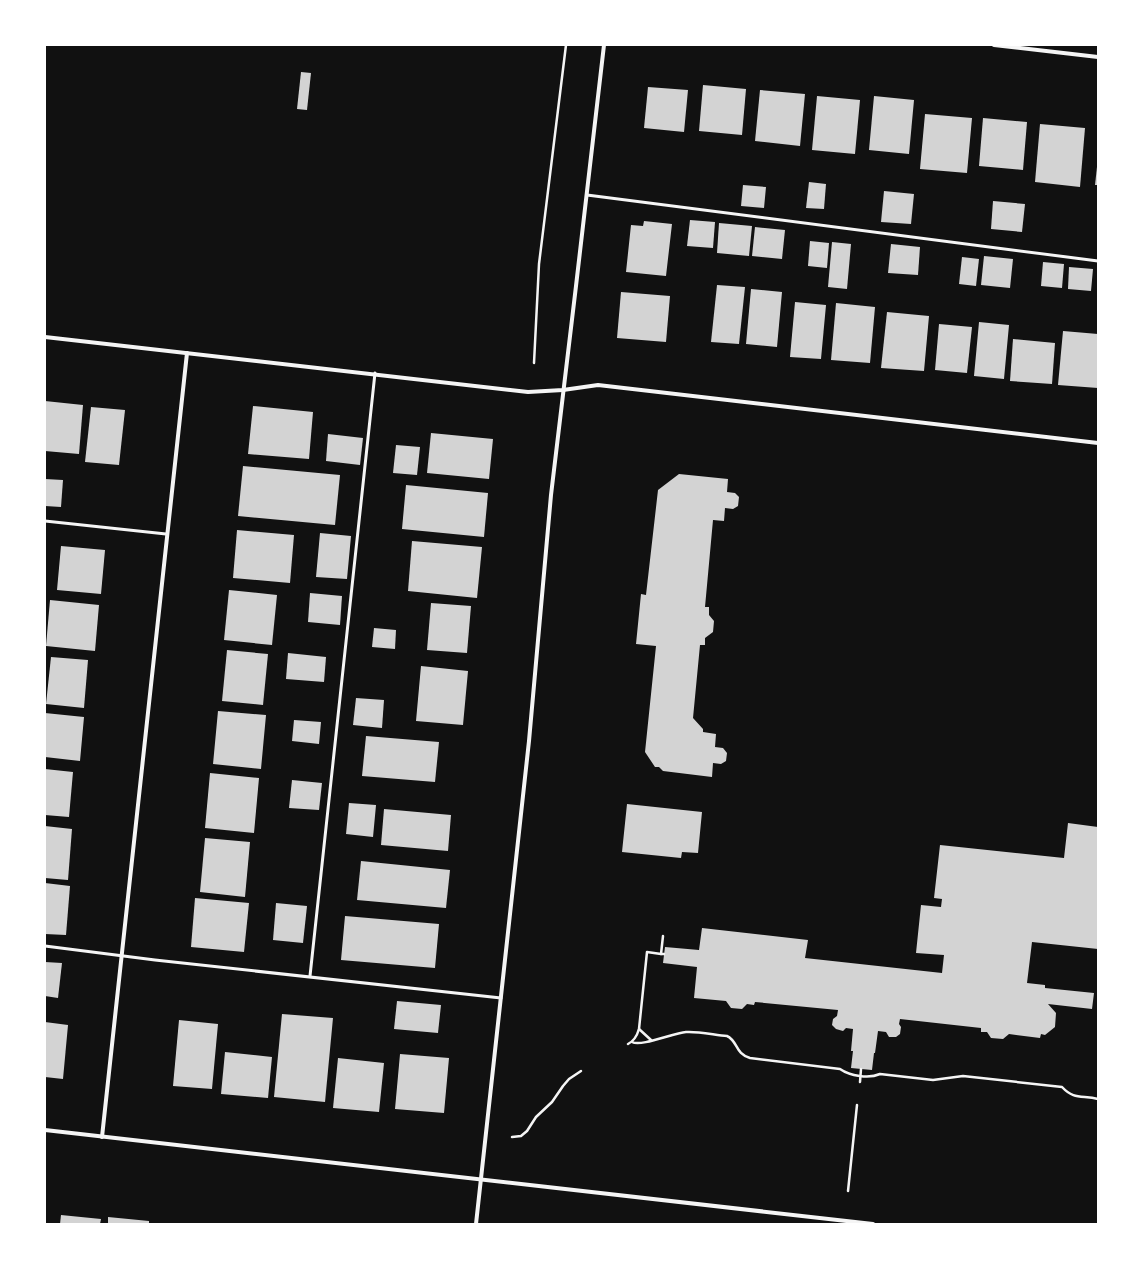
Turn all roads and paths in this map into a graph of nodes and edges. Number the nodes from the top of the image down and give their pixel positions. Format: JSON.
{"nodes":[{"id":1,"x":566,"y":45,"type":"edge"},
{"id":2,"x":604,"y":45,"type":"edge"},
{"id":3,"x":994,"y":45,"type":"edge"},
{"id":4,"x":1098,"y":57,"type":"edge"},
{"id":5,"x":587,"y":195,"type":"junction"},
{"id":6,"x":1098,"y":261,"type":"edge"},
{"id":7,"x":45,"y":337,"type":"edge"},
{"id":8,"x":187,"y":353,"type":"junction"},
{"id":9,"x":534,"y":363,"type":"dead end"},
{"id":10,"x":375,"y":373,"type":"junction"},
{"id":11,"x":563,"y":390,"type":"junction"},
{"id":12,"x":1098,"y":443,"type":"edge"},
{"id":13,"x":45,"y":521,"type":"edge"},
{"id":14,"x":166,"y":534,"type":"junction"},
{"id":15,"x":663,"y":936,"type":"dead end"},
{"id":16,"x":45,"y":946,"type":"edge"},
{"id":17,"x":122,"y":956,"type":"junction"},
{"id":18,"x":310,"y":976,"type":"junction"},
{"id":19,"x":501,"y":998,"type":"junction"},
{"id":20,"x":639,"y":1029,"type":"junction"},
{"id":21,"x":651,"y":1041,"type":"junction"},
{"id":22,"x":632,"y":1042,"type":"junction"},
{"id":23,"x":628,"y":1044,"type":"dead end"},
{"id":24,"x":861,"y":1069,"type":"dead end"},
{"id":25,"x":581,"y":1071,"type":"dead end"},
{"id":26,"x":860,"y":1075,"type":"junction"},
{"id":27,"x":860,"y":1082,"type":"dead end"},
{"id":28,"x":1098,"y":1099,"type":"edge"},
{"id":29,"x":857,"y":1105,"type":"dead end"},
{"id":30,"x":45,"y":1130,"type":"edge"},
{"id":31,"x":102,"y":1137,"type":"junction"},
{"id":32,"x":512,"y":1137,"type":"dead end"},
{"id":33,"x":481,"y":1179,"type":"junction"},
{"id":34,"x":848,"y":1191,"type":"dead end"},
{"id":35,"x":476,"y":1224,"type":"edge"},
{"id":36,"x":873,"y":1224,"type":"edge"}],
"edges":[{"from":1,"to":9,"type":"path"},
{"from":2,"to":5,"type":"street"},
{"from":3,"to":4,"type":"street"},
{"from":5,"to":6,"type":"lane"},
{"from":5,"to":11,"type":"street"},
{"from":7,"to":8,"type":"street"},
{"from":8,"to":10,"type":"street"},
{"from":8,"to":14,"type":"street"},
{"from":10,"to":11,"type":"street"},
{"from":10,"to":18,"type":"lane"},
{"from":11,"to":12,"type":"street"},
{"from":11,"to":19,"type":"street"},
{"from":13,"to":14,"type":"lane"},
{"from":14,"to":17,"type":"street"},
{"from":15,"to":20,"type":"path"},
{"from":16,"to":17,"type":"lane"},
{"from":17,"to":18,"type":"lane"},
{"from":17,"to":31,"type":"street"},
{"from":18,"to":19,"type":"lane"},
{"from":19,"to":33,"type":"street"},
{"from":20,"to":21,"type":"path"},
{"from":20,"to":22,"type":"path"},
{"from":21,"to":22,"type":"path"},
{"from":21,"to":26,"type":"path"},
{"from":22,"to":23,"type":"path"},
{"from":24,"to":26,"type":"path"},
{"from":25,"to":32,"type":"path"},
{"from":26,"to":27,"type":"path"},
{"from":26,"to":28,"type":"path"},
{"from":29,"to":34,"type":"path"},
{"from":30,"to":31,"type":"street"},
{"from":31,"to":33,"type":"street"},
{"from":33,"to":35,"type":"street"},
{"from":33,"to":36,"type":"street"}]}
